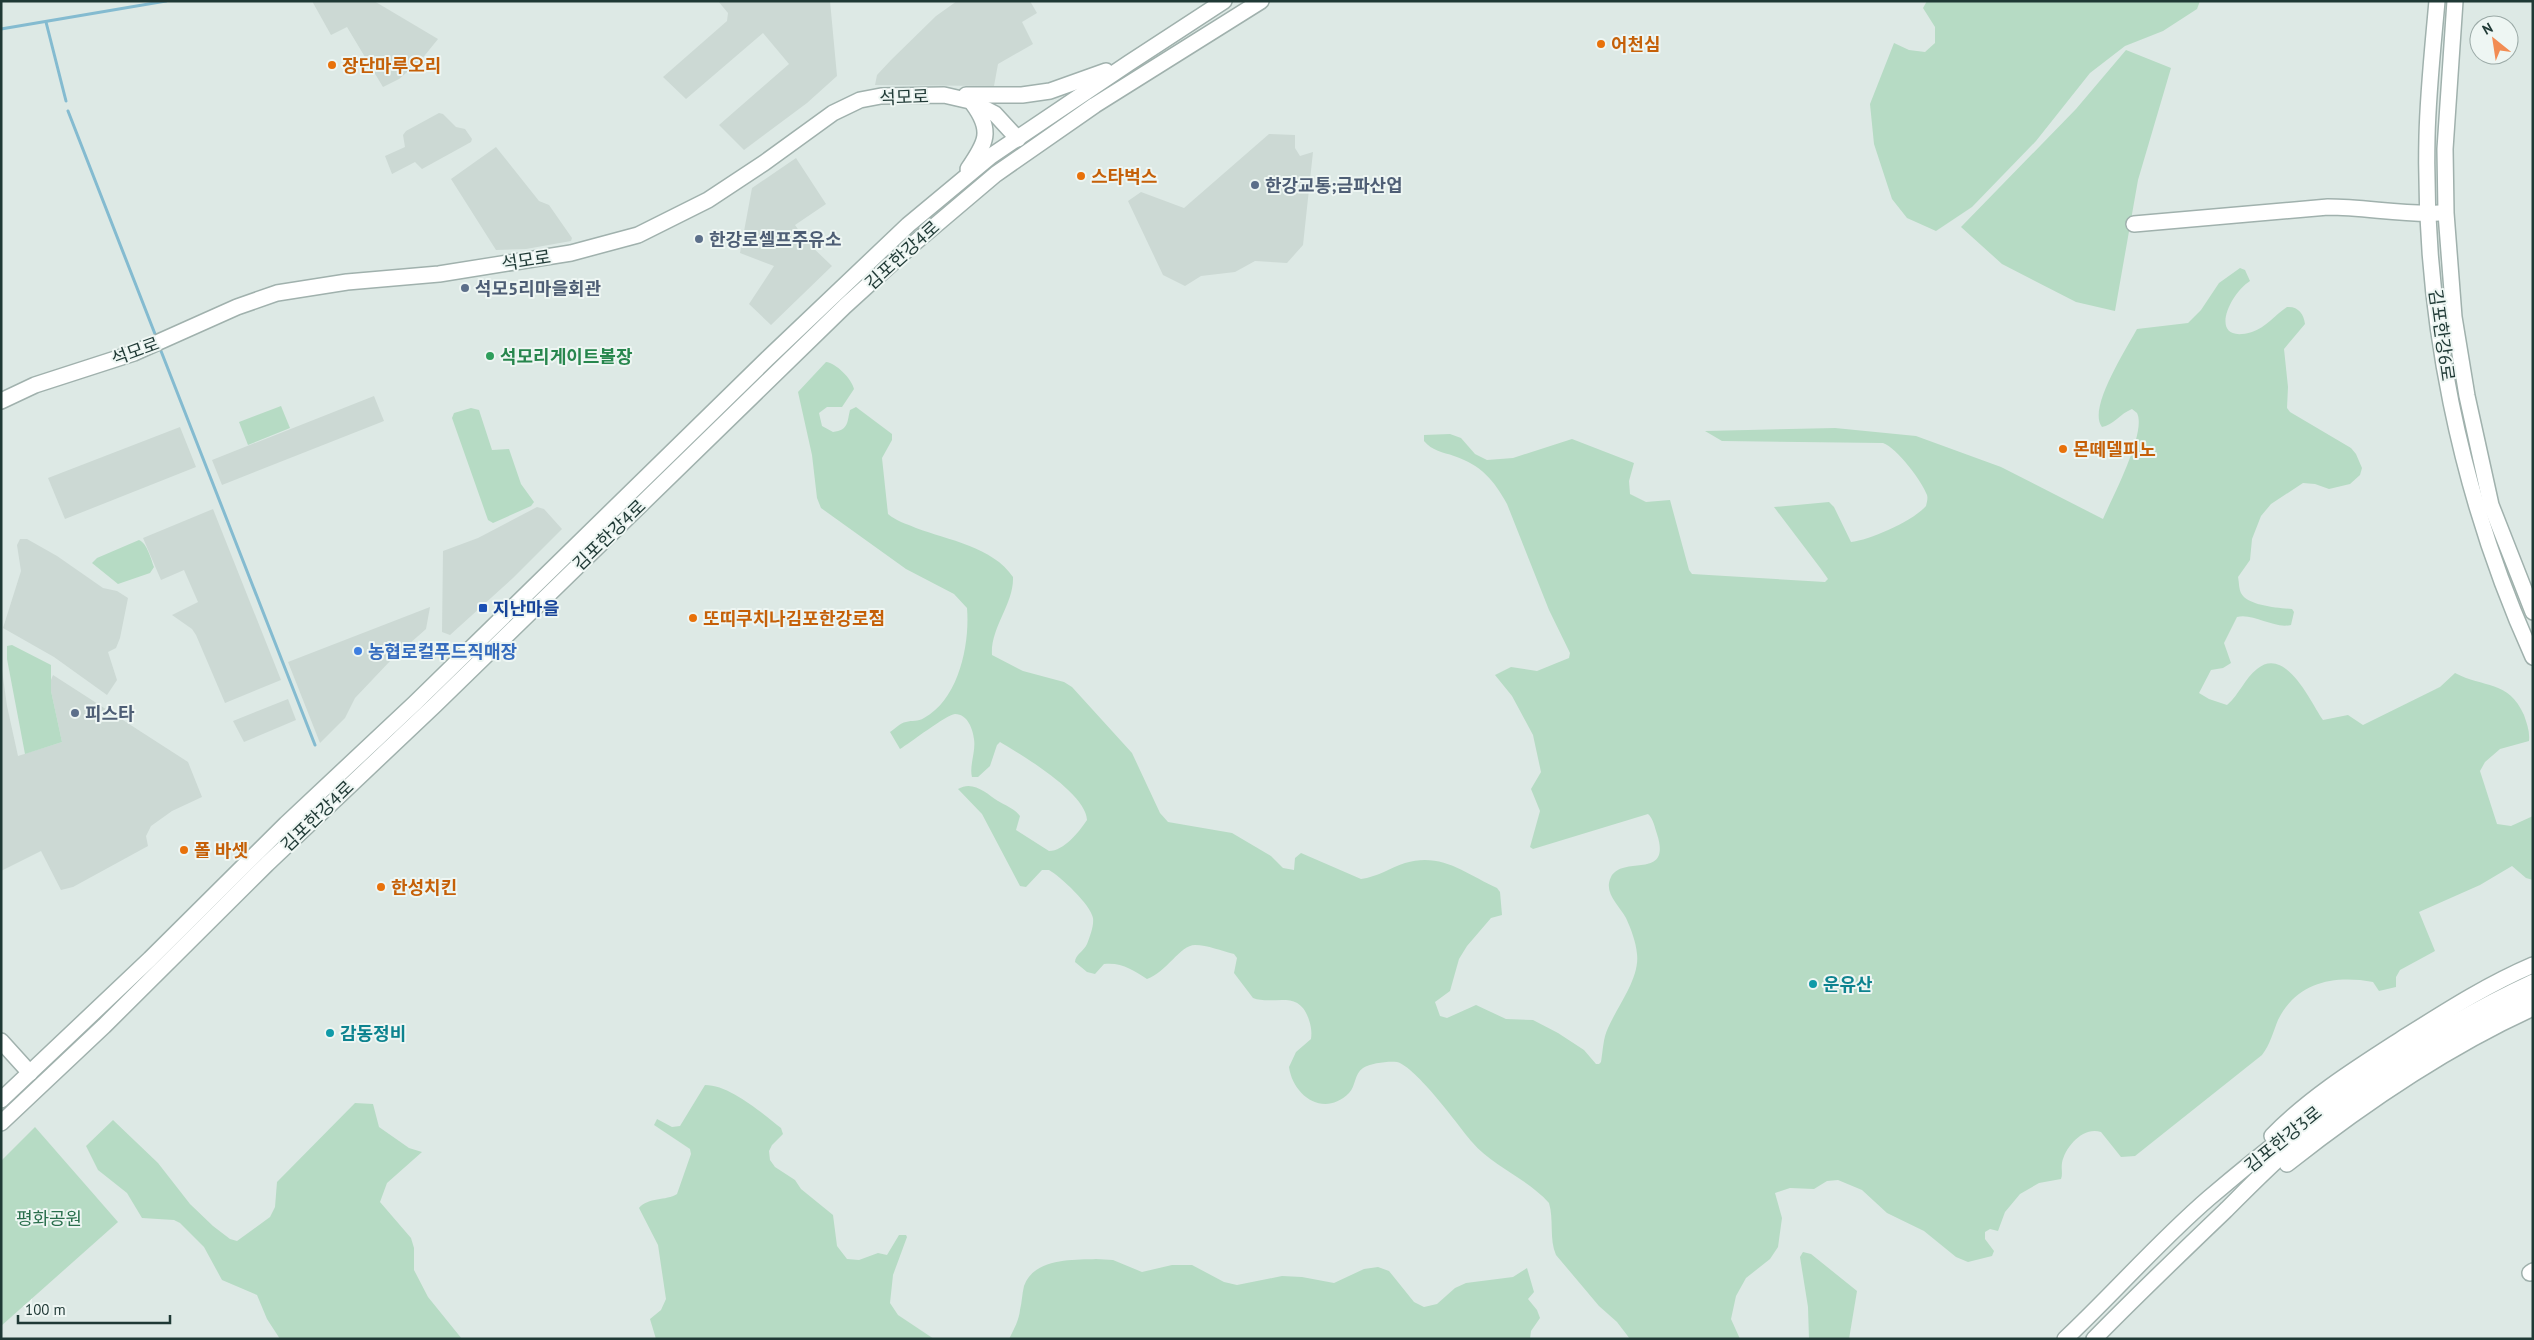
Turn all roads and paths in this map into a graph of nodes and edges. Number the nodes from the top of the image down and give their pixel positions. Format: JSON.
{"nodes":[{"id":1,"x":1224,"y":1,"type":"edge"},
{"id":2,"x":1261,"y":1,"type":"edge"},
{"id":3,"x":2437,"y":1,"type":"edge"},
{"id":4,"x":2455,"y":1,"type":"edge"},
{"id":5,"x":1129,"y":62,"type":"junction"},
{"id":6,"x":944,"y":95,"type":"junction"},
{"id":7,"x":970,"y":101,"type":"junction"},
{"id":8,"x":1018,"y":139,"type":"junction"},
{"id":9,"x":960,"y":181,"type":"junction"},
{"id":10,"x":2446,"y":213,"type":"junction"},
{"id":11,"x":2429,"y":214,"type":"junction"},
{"id":12,"x":2134,"y":224,"type":"dead end"},
{"id":13,"x":1,"y":401,"type":"edge"},
{"id":14,"x":2533,"y":612,"type":"edge"},
{"id":15,"x":2533,"y":657,"type":"edge"},
{"id":16,"x":2533,"y":964,"type":"edge"},
{"id":17,"x":2533,"y":982,"type":"edge"},
{"id":18,"x":2533,"y":995,"type":"edge"},
{"id":19,"x":2533,"y":1008,"type":"edge"},
{"id":20,"x":1,"y":1041,"type":"edge"},
{"id":21,"x":30,"y":1073,"type":"junction"},
{"id":22,"x":1,"y":1100,"type":"edge"},
{"id":23,"x":1,"y":1123,"type":"edge"},
{"id":24,"x":2208,"y":1199,"type":"junction"},
{"id":25,"x":2228,"y":1208,"type":"junction"},
{"id":26,"x":2065,"y":1339,"type":"edge"},
{"id":27,"x":2094,"y":1339,"type":"edge"}],
"edges":[{"from":1,"to":5,"type":"street","name":"김포한강4로"},
{"from":2,"to":23,"type":"street","name":"김포한강4로"},
{"from":3,"to":11,"type":"street","name":"김포한강6로"},
{"from":4,"to":10,"type":"street","name":"김포한강6로"},
{"from":5,"to":6,"type":"street"},
{"from":5,"to":8,"type":"street","name":"김포한강4로"},
{"from":6,"to":7,"type":"street","name":"석모로"},
{"from":6,"to":13,"type":"street","name":"석모로"},
{"from":7,"to":8,"type":"street","name":"석모로"},
{"from":7,"to":9,"type":"street"},
{"from":8,"to":9,"type":"street","name":"김포한강4로"},
{"from":9,"to":21,"type":"street","name":"김포한강4로"},
{"from":10,"to":11,"type":"street"},
{"from":10,"to":14,"type":"street","name":"김포한강6로"},
{"from":11,"to":12,"type":"street"},
{"from":11,"to":15,"type":"street","name":"김포한강6로"},
{"from":16,"to":24,"type":"street"},
{"from":17,"to":24,"type":"street","name":"김포한강3로"},
{"from":18,"to":25,"type":"street","name":"김포한강3로"},
{"from":19,"to":25,"type":"street"},
{"from":20,"to":21,"type":"street"},
{"from":21,"to":22,"type":"street","name":"김포한강4로"},
{"from":24,"to":26,"type":"street","name":"김포한강3로"},
{"from":25,"to":27,"type":"street","name":"김포한강3로"}]}
